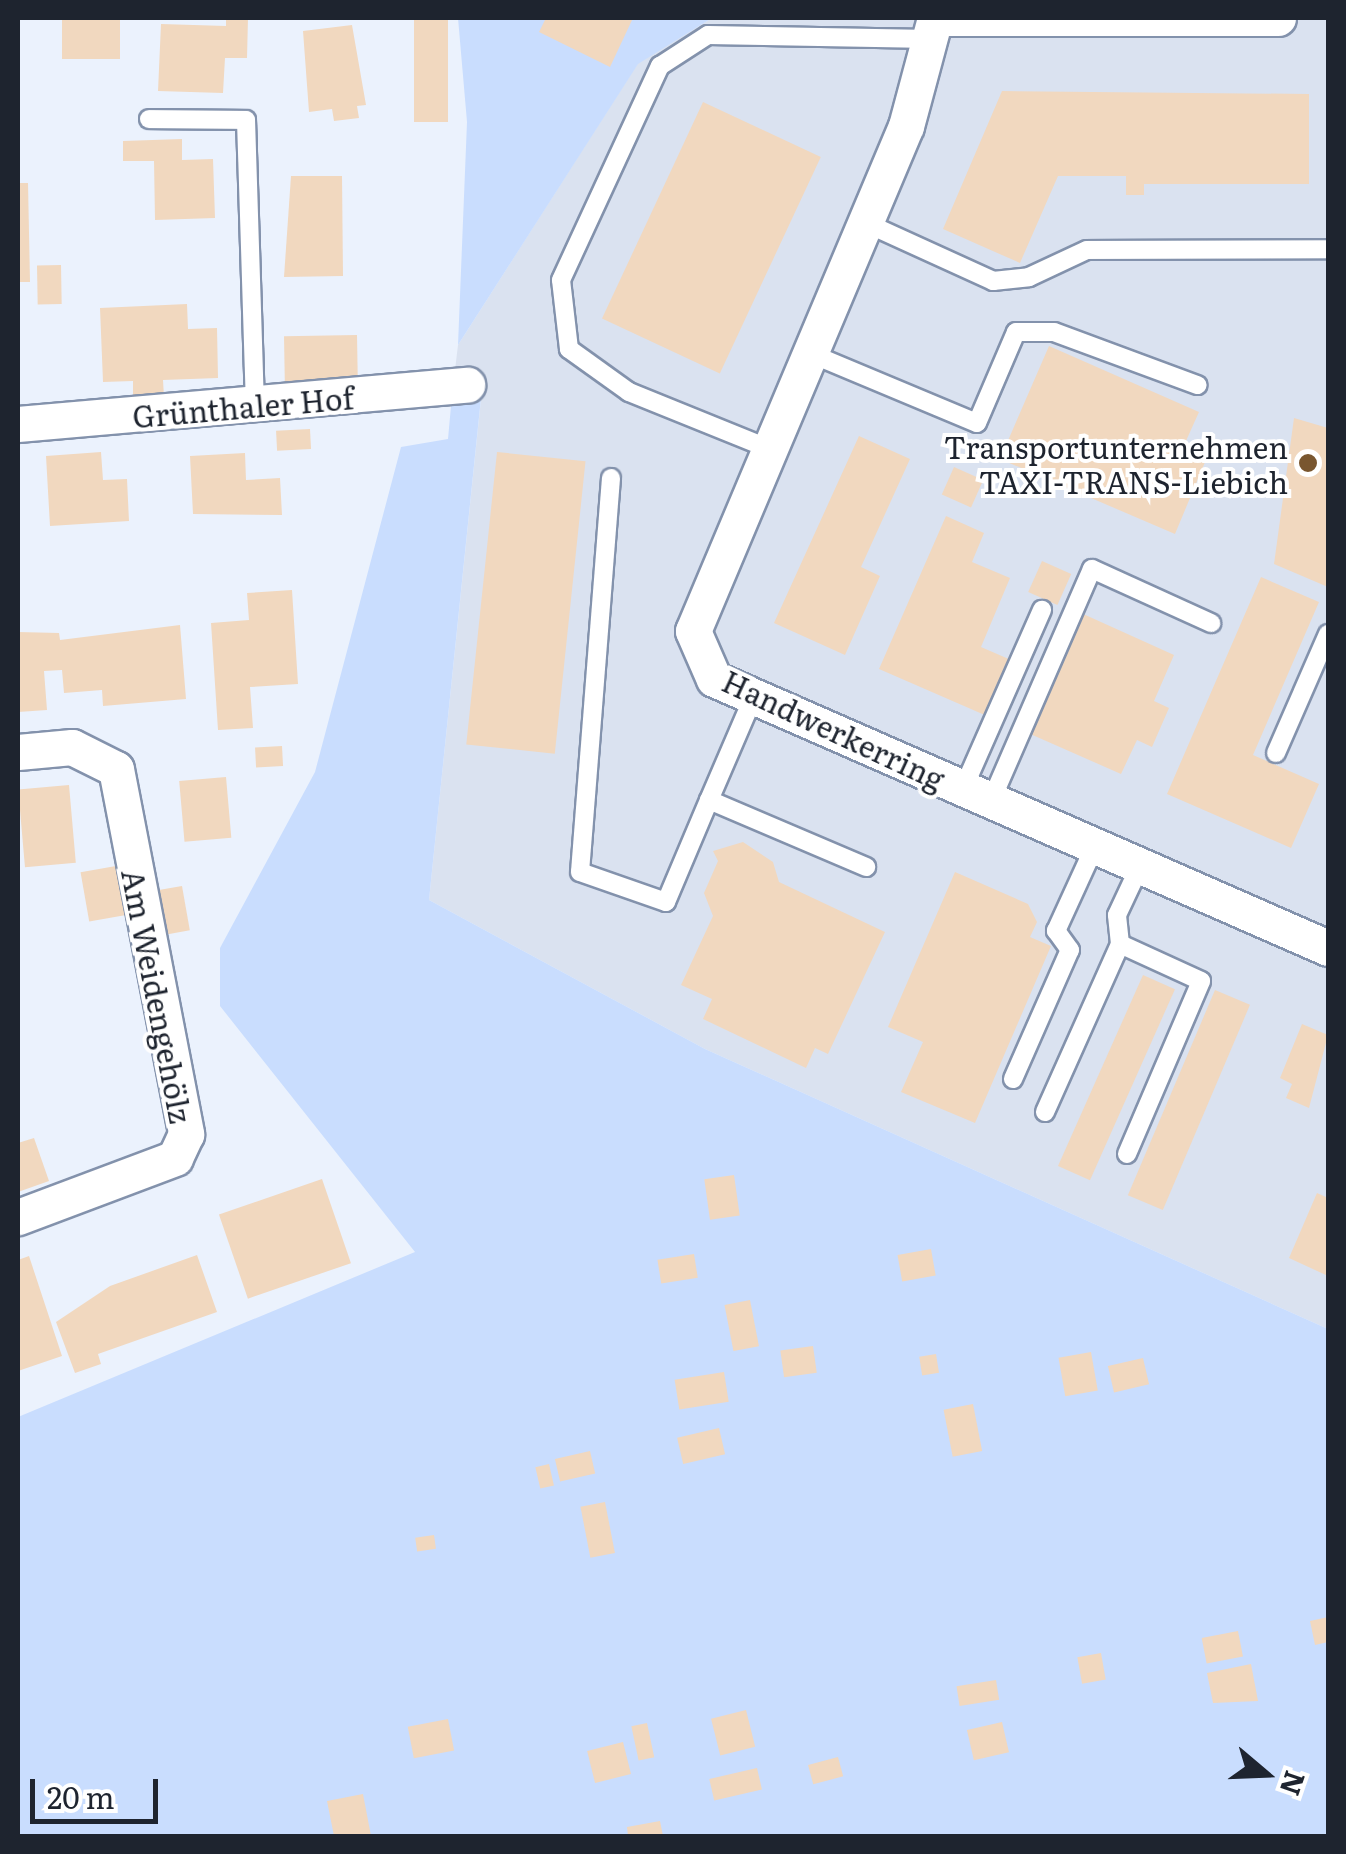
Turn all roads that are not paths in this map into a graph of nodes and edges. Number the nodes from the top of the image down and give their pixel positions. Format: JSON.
{"nodes":[{"id":1,"x":1278,"y":18,"type":"edge"},
{"id":2,"x":934,"y":25,"type":"edge"},
{"id":3,"x":150,"y":118,"type":"dead end"},
{"id":4,"x":866,"y":224,"type":"junction"},
{"id":5,"x":1328,"y":249,"type":"edge"},
{"id":6,"x":807,"y":352,"type":"junction"},
{"id":7,"x":467,"y":385,"type":"dead end"},
{"id":8,"x":1197,"y":385,"type":"dead end"},
{"id":9,"x":254,"y":407,"type":"junction"},
{"id":10,"x":18,"y":424,"type":"edge"},
{"id":11,"x":765,"y":448,"type":"junction"},
{"id":12,"x":610,"y":478,"type":"dead end"},
{"id":13,"x":1042,"y":610,"type":"dead end"},
{"id":14,"x":1211,"y":623,"type":"dead end"},
{"id":15,"x":1328,"y":634,"type":"edge"},
{"id":16,"x":753,"y":698,"type":"junction"},
{"id":17,"x":18,"y":752,"type":"edge"},
{"id":18,"x":1276,"y":752,"type":"dead end"},
{"id":19,"x":977,"y":795,"type":"junction"},
{"id":20,"x":709,"y":800,"type":"junction"},
{"id":21,"x":1095,"y":846,"type":"junction"},
{"id":22,"x":1140,"y":866,"type":"junction"},
{"id":23,"x":866,"y":867,"type":"dead end"},
{"id":24,"x":1325,"y":937,"type":"edge"},
{"id":25,"x":1120,"y":944,"type":"junction"},
{"id":26,"x":1013,"y":1078,"type":"dead end"},
{"id":27,"x":1045,"y":1112,"type":"dead end"},
{"id":28,"x":1127,"y":1154,"type":"dead end"},
{"id":29,"x":18,"y":1217,"type":"edge"}],
"edges":[{"from":1,"to":2,"type":"street"},
{"from":2,"to":4,"type":"street","name":"Handwerkerring"},
{"from":2,"to":11,"type":"lane"},
{"from":3,"to":9,"type":"lane"},
{"from":4,"to":5,"type":"lane"},
{"from":4,"to":6,"type":"street","name":"Handwerkerring"},
{"from":6,"to":8,"type":"lane"},
{"from":6,"to":11,"type":"street","name":"Handwerkerring"},
{"from":7,"to":9,"type":"street","name":"Grünthaler Hof"},
{"from":9,"to":10,"type":"street","name":"Grünthaler Hof"},
{"from":11,"to":16,"type":"street","name":"Handwerkerring"},
{"from":12,"to":20,"type":"lane"},
{"from":13,"to":19,"type":"lane"},
{"from":14,"to":19,"type":"lane"},
{"from":15,"to":18,"type":"lane"},
{"from":16,"to":19,"type":"street","name":"Handwerkerring"},
{"from":16,"to":20,"type":"lane"},
{"from":17,"to":29,"type":"street","name":"Am Weidengehölz"},
{"from":19,"to":21,"type":"street","name":"Handwerkerring"},
{"from":20,"to":23,"type":"lane"},
{"from":21,"to":22,"type":"street","name":"Handwerkerring"},
{"from":21,"to":26,"type":"lane"},
{"from":22,"to":24,"type":"street","name":"Handwerkerring"},
{"from":22,"to":25,"type":"lane"},
{"from":25,"to":27,"type":"lane"},
{"from":25,"to":28,"type":"lane"}]}
